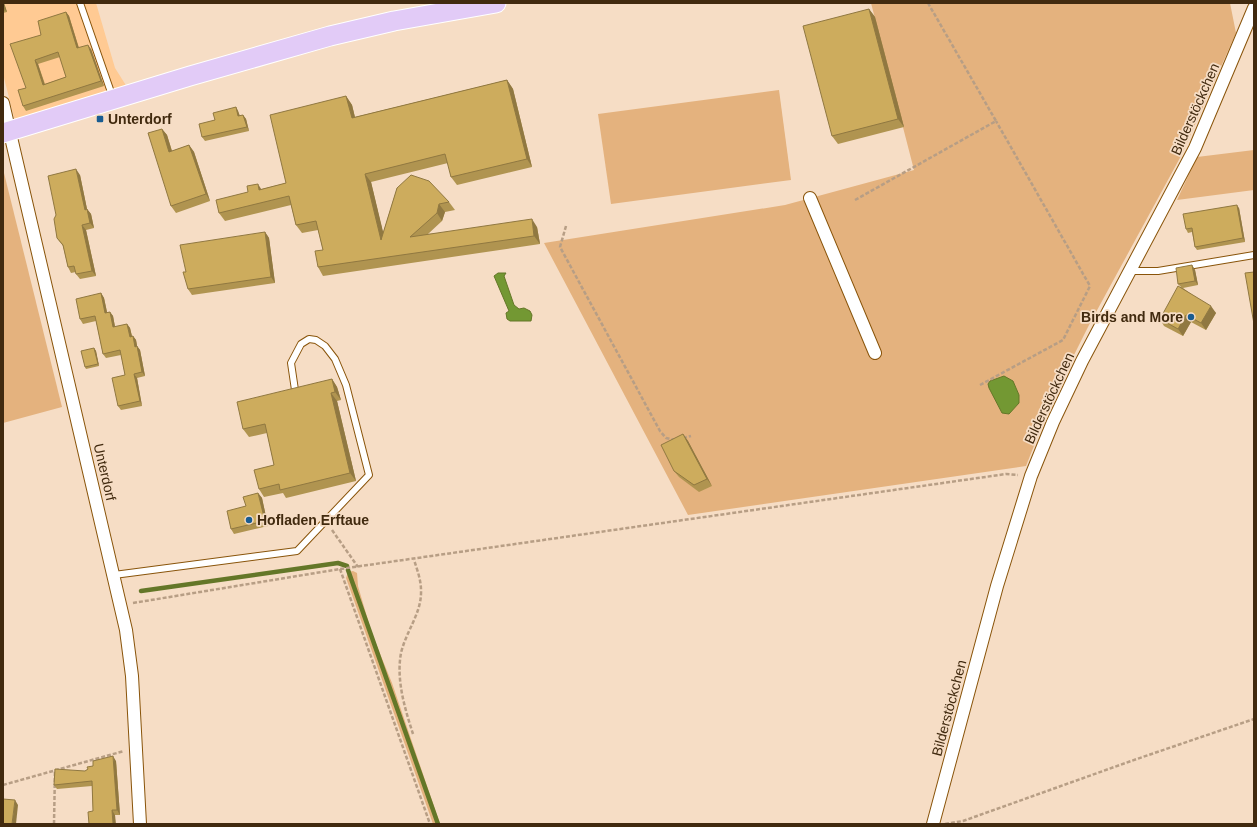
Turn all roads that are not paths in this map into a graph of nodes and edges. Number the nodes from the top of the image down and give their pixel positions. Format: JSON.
{"nodes":[{"id":1,"x":80,"y":3,"type":"edge"},
{"id":2,"x":496,"y":3,"type":"edge"},
{"id":3,"x":1254,"y":8,"type":"edge"},
{"id":4,"x":114,"y":99,"type":"junction"},
{"id":5,"x":3,"y":103,"type":"edge"},
{"id":6,"x":6,"y":132,"type":"edge"},
{"id":7,"x":810,"y":198,"type":"dead end"},
{"id":8,"x":1254,"y":255,"type":"edge"},
{"id":9,"x":1128,"y":270,"type":"junction"},
{"id":10,"x":875,"y":353,"type":"dead end"},
{"id":11,"x":295,"y":390,"type":"edge"},
{"id":12,"x":114,"y":575,"type":"junction"},
{"id":13,"x":933,"y":823,"type":"edge"},
{"id":14,"x":140,"y":824,"type":"edge"}],
"edges":[{"from":1,"to":4,"type":"lane"},
{"from":2,"to":4,"type":"main road"},
{"from":3,"to":9,"type":"street","name":"Bilderstöckchen"},
{"from":4,"to":6,"type":"main road"},
{"from":5,"to":6,"type":"street","name":"Unterdorf"},
{"from":6,"to":12,"type":"street","name":"Unterdorf"},
{"from":7,"to":10,"type":"street"},
{"from":8,"to":9,"type":"lane"},
{"from":9,"to":13,"type":"street","name":"Bilderstöckchen"},
{"from":11,"to":12,"type":"lane"},
{"from":12,"to":14,"type":"street","name":"Unterdorf"}]}
